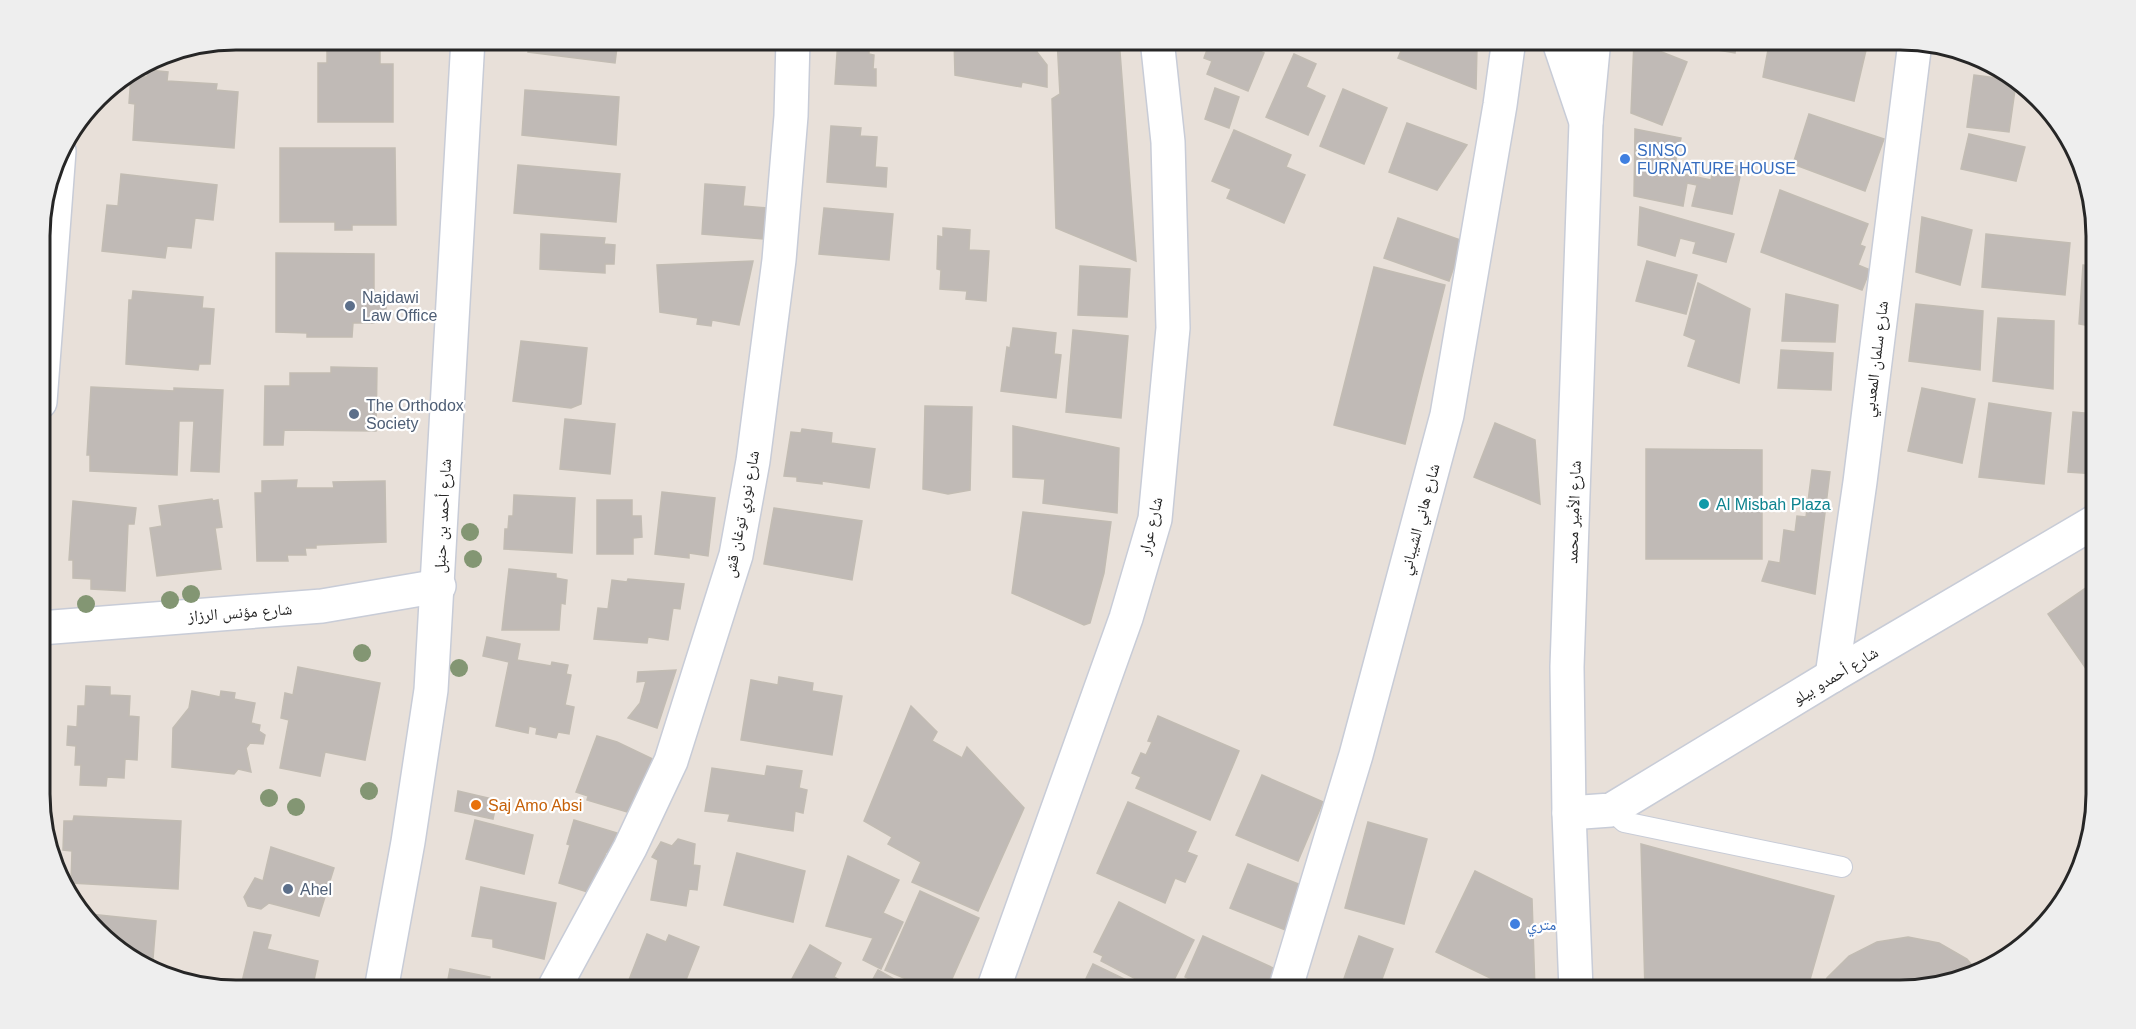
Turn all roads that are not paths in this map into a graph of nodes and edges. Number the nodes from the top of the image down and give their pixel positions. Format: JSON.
{"nodes":[{"id":1,"x":467,"y":50,"type":"edge"},
{"id":2,"x":793,"y":50,"type":"edge"},
{"id":3,"x":1158,"y":50,"type":"edge"},
{"id":4,"x":1508,"y":50,"type":"edge"},
{"id":5,"x":1562,"y":50,"type":"edge"},
{"id":6,"x":1593,"y":50,"type":"edge"},
{"id":7,"x":1914,"y":50,"type":"edge"},
{"id":8,"x":1586,"y":122,"type":"junction"},
{"id":9,"x":2086,"y":527,"type":"edge"},
{"id":10,"x":439,"y":586,"type":"junction"},
{"id":11,"x":50,"y":627,"type":"edge"},
{"id":12,"x":1832,"y":676,"type":"junction"},
{"id":13,"x":1611,"y":810,"type":"junction"},
{"id":14,"x":1569,"y":813,"type":"junction"},
{"id":15,"x":1842,"y":867,"type":"dead end"},
{"id":16,"x":1288,"y":979,"type":"edge"},
{"id":17,"x":1576,"y":979,"type":"edge"},
{"id":18,"x":383,"y":980,"type":"edge"},
{"id":19,"x":559,"y":980,"type":"edge"},
{"id":20,"x":997,"y":980,"type":"edge"}],
"edges":[{"from":1,"to":10,"type":"street","name":"شارع أحمد بن حنبل"},
{"from":2,"to":19,"type":"street","name":"شارع نوري توغان قش"},
{"from":3,"to":20,"type":"street","name":"شارع عرار"},
{"from":4,"to":16,"type":"street","name":"شارع هاني الشيباني"},
{"from":5,"to":8,"type":"street","name":"شارع الأمير محمد"},
{"from":6,"to":8,"type":"street"},
{"from":7,"to":12,"type":"street","name":"شارع سلمان المعدبي"},
{"from":8,"to":14,"type":"street","name":"شارع الأمير محمد"},
{"from":9,"to":12,"type":"street","name":"شارع أحمدو بيلو"},
{"from":10,"to":11,"type":"street","name":"شارع مؤنس الرزاز"},
{"from":10,"to":18,"type":"street","name":"شارع أحمد بن حنبل"},
{"from":12,"to":13,"type":"street","name":"شارع أحمدو بيلو"},
{"from":13,"to":14,"type":"street","name":"شارع أحمدو بيلو"},
{"from":13,"to":15,"type":"lane"},
{"from":14,"to":17,"type":"street","name":"شارع الأمير محمد"}]}
